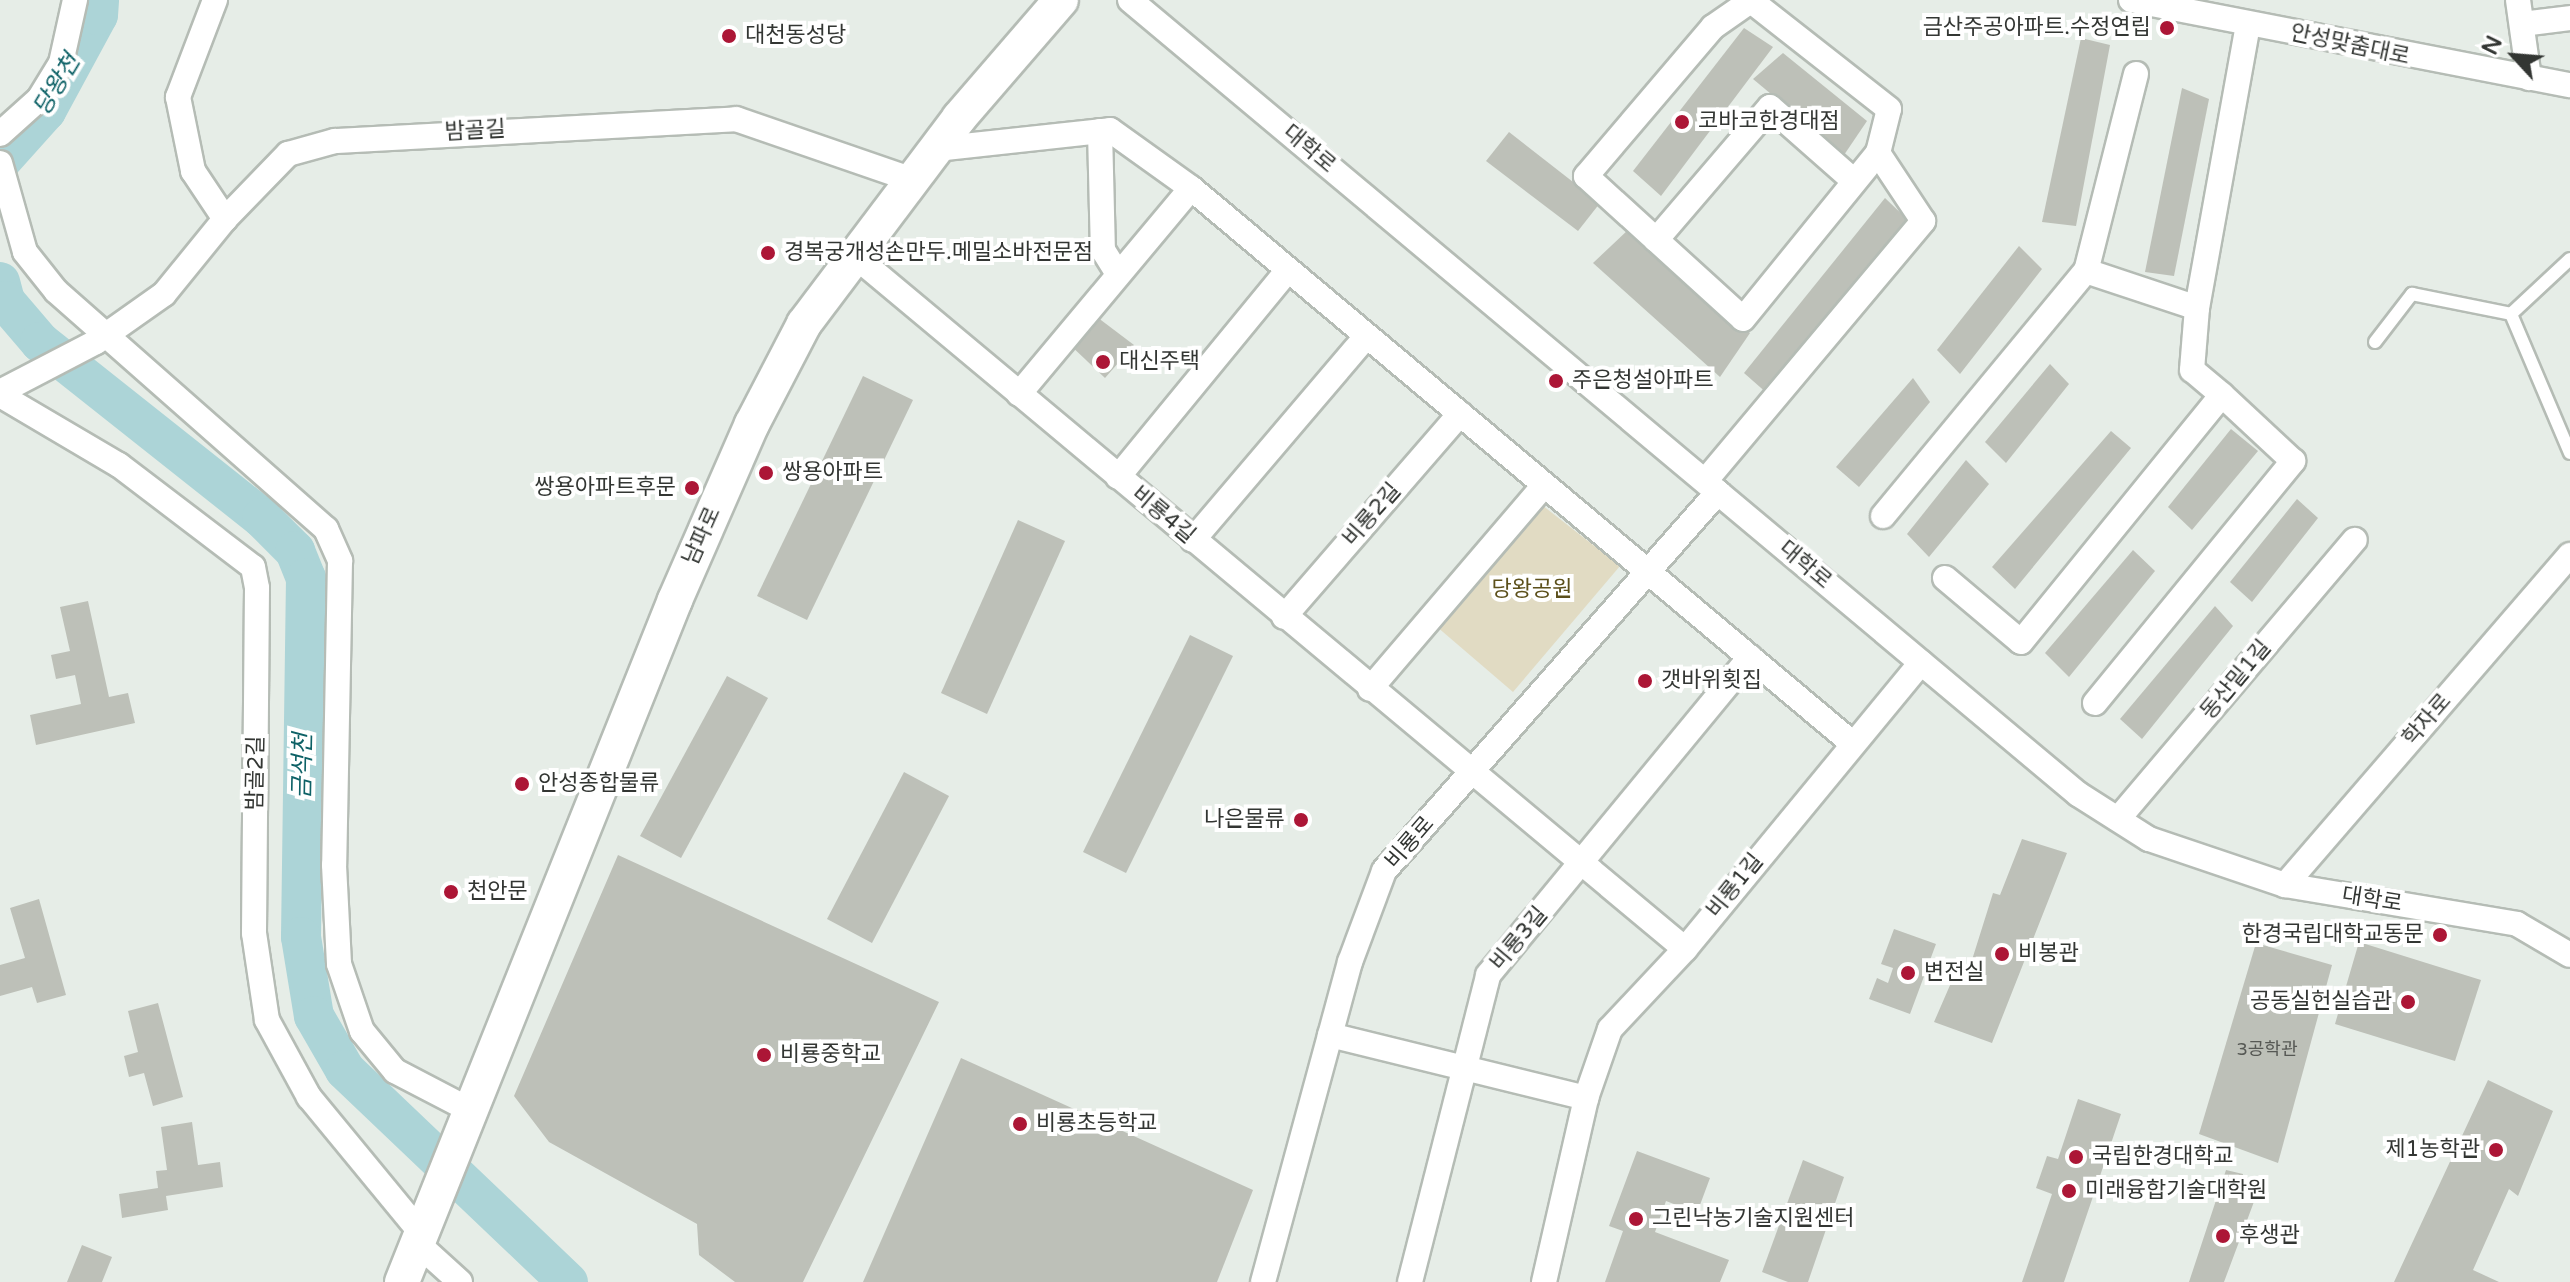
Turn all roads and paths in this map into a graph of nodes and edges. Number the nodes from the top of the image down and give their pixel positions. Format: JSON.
{"nodes":[{"id":1,"x":75,"y":0,"type":"edge"},
{"id":2,"x":215,"y":0,"type":"edge"},
{"id":3,"x":1061,"y":0,"type":"edge"},
{"id":4,"x":1130,"y":0,"type":"edge"},
{"id":5,"x":2131,"y":0,"type":"edge"},
{"id":6,"x":1750,"y":1,"type":"edge"},
{"id":7,"x":2520,"y":12,"type":"edge"},
{"id":8,"x":2570,"y":18,"type":"edge"},
{"id":9,"x":2248,"y":24,"type":"junction"},
{"id":10,"x":2136,"y":74,"type":"dead end"},
{"id":11,"x":2529,"y":78,"type":"junction"},
{"id":12,"x":2570,"y":85,"type":"edge"},
{"id":13,"x":1100,"y":131,"type":"junction"},
{"id":14,"x":0,"y":134,"type":"edge"},
{"id":15,"x":936,"y":149,"type":"junction"},
{"id":16,"x":1878,"y":153,"type":"junction"},
{"id":17,"x":1,"y":169,"type":"edge"},
{"id":18,"x":913,"y":180,"type":"junction"},
{"id":19,"x":1854,"y":181,"type":"junction"},
{"id":20,"x":1191,"y":188,"type":"junction"},
{"id":21,"x":225,"y":219,"type":"junction"},
{"id":22,"x":1656,"y":240,"type":"junction"},
{"id":23,"x":855,"y":256,"type":"junction"},
{"id":24,"x":2570,"y":259,"type":"edge"},
{"id":25,"x":1287,"y":271,"type":"junction"},
{"id":26,"x":2086,"y":271,"type":"junction"},
{"id":27,"x":1118,"y":274,"type":"junction"},
{"id":28,"x":2197,"y":308,"type":"junction"},
{"id":29,"x":2511,"y":314,"type":"junction"},
{"id":30,"x":1366,"y":337,"type":"junction"},
{"id":31,"x":101,"y":338,"type":"junction"},
{"id":32,"x":2375,"y":342,"type":"dead end"},
{"id":33,"x":6,"y":391,"type":"edge"},
{"id":34,"x":1019,"y":394,"type":"junction"},
{"id":35,"x":2222,"y":395,"type":"junction"},
{"id":36,"x":1460,"y":414,"type":"junction"},
{"id":37,"x":2570,"y":453,"type":"edge"},
{"id":38,"x":1118,"y":477,"type":"junction"},
{"id":39,"x":1544,"y":485,"type":"junction"},
{"id":40,"x":1712,"y":486,"type":"junction"},
{"id":41,"x":1883,"y":516,"type":"dead end"},
{"id":42,"x":1193,"y":540,"type":"junction"},
{"id":43,"x":2355,"y":540,"type":"dead end"},
{"id":44,"x":2570,"y":555,"type":"edge"},
{"id":45,"x":1645,"y":572,"type":"junction"},
{"id":46,"x":1945,"y":578,"type":"dead end"},
{"id":47,"x":1284,"y":617,"type":"junction"},
{"id":48,"x":1750,"y":657,"type":"junction"},
{"id":49,"x":1921,"y":663,"type":"junction"},
{"id":50,"x":1370,"y":689,"type":"junction"},
{"id":51,"x":2095,"y":703,"type":"dead end"},
{"id":52,"x":1852,"y":743,"type":"junction"},
{"id":53,"x":1470,"y":774,"type":"junction"},
{"id":54,"x":2118,"y":819,"type":"junction"},
{"id":55,"x":1581,"y":864,"type":"junction"},
{"id":56,"x":2285,"y":885,"type":"junction"},
{"id":57,"x":1685,"y":949,"type":"junction"},
{"id":58,"x":2570,"y":955,"type":"edge"},
{"id":59,"x":1330,"y":1035,"type":"junction"},
{"id":60,"x":1461,"y":1070,"type":"junction"},
{"id":61,"x":1586,"y":1098,"type":"junction"},
{"id":62,"x":462,"y":1123,"type":"junction"},
{"id":63,"x":422,"y":1232,"type":"junction"},
{"id":64,"x":402,"y":1282,"type":"edge"},
{"id":65,"x":460,"y":1282,"type":"edge"},
{"id":66,"x":1263,"y":1282,"type":"edge"},
{"id":67,"x":1410,"y":1282,"type":"edge"},
{"id":68,"x":1544,"y":1282,"type":"edge"}],
"edges":[{"from":1,"to":14,"type":"street"},
{"from":2,"to":21,"type":"street"},
{"from":3,"to":15,"type":"street","name":"남파로"},
{"from":4,"to":40,"type":"street","name":"대학로"},
{"from":5,"to":9,"type":"street","name":"안성맞춤대로"},
{"from":6,"to":16,"type":"street"},
{"from":6,"to":22,"type":"street"},
{"from":7,"to":8,"type":"street"},
{"from":7,"to":11,"type":"street"},
{"from":9,"to":11,"type":"street","name":"안성맞춤대로"},
{"from":9,"to":28,"type":"street"},
{"from":10,"to":26,"type":"street"},
{"from":11,"to":12,"type":"street","name":"안성맞춤대로"},
{"from":13,"to":15,"type":"street"},
{"from":13,"to":20,"type":"street"},
{"from":13,"to":27,"type":"street"},
{"from":15,"to":18,"type":"street","name":"남파로"},
{"from":16,"to":19,"type":"street"},
{"from":16,"to":40,"type":"street","name":"비룡로"},
{"from":17,"to":31,"type":"street"},
{"from":18,"to":21,"type":"street","name":"밤골길"},
{"from":18,"to":23,"type":"street","name":"남파로"},
{"from":19,"to":22,"type":"street"},
{"from":19,"to":22,"type":"street"},
{"from":20,"to":25,"type":"street"},
{"from":20,"to":27,"type":"street"},
{"from":21,"to":31,"type":"street","name":"밤골길"},
{"from":23,"to":34,"type":"street","name":"비룡4길"},
{"from":23,"to":62,"type":"street","name":"남파로"},
{"from":24,"to":29,"type":"lane"},
{"from":25,"to":30,"type":"street"},
{"from":25,"to":38,"type":"street"},
{"from":26,"to":28,"type":"street"},
{"from":26,"to":41,"type":"street"},
{"from":27,"to":34,"type":"street"},
{"from":28,"to":35,"type":"street"},
{"from":29,"to":32,"type":"lane"},
{"from":29,"to":37,"type":"lane"},
{"from":30,"to":36,"type":"street"},
{"from":30,"to":42,"type":"street"},
{"from":31,"to":33,"type":"street","name":"밤골길"},
{"from":31,"to":62,"type":"street"},
{"from":33,"to":63,"type":"street","name":"밤골2길"},
{"from":34,"to":38,"type":"street","name":"비룡4길"},
{"from":35,"to":46,"type":"street"},
{"from":35,"to":51,"type":"street"},
{"from":36,"to":39,"type":"street"},
{"from":36,"to":47,"type":"street","name":"비룡2길"},
{"from":38,"to":42,"type":"street","name":"비룡4길"},
{"from":39,"to":45,"type":"street"},
{"from":39,"to":50,"type":"street"},
{"from":40,"to":45,"type":"street","name":"비룡로"},
{"from":40,"to":49,"type":"street","name":"대학로"},
{"from":42,"to":47,"type":"street","name":"비룡4길"},
{"from":43,"to":54,"type":"street","name":"동산밑1길"},
{"from":44,"to":56,"type":"street","name":"학자로"},
{"from":45,"to":48,"type":"street"},
{"from":45,"to":53,"type":"street","name":"비룡로"},
{"from":47,"to":50,"type":"street","name":"비룡4길"},
{"from":48,"to":52,"type":"street"},
{"from":48,"to":55,"type":"street","name":"비룡3길"},
{"from":49,"to":52,"type":"street","name":"비룡1길"},
{"from":49,"to":54,"type":"street","name":"대학로"},
{"from":50,"to":53,"type":"street","name":"비룡4길"},
{"from":52,"to":57,"type":"street","name":"비룡1길"},
{"from":53,"to":55,"type":"street","name":"비룡4길"},
{"from":53,"to":59,"type":"street","name":"비룡로"},
{"from":54,"to":56,"type":"street","name":"대학로"},
{"from":55,"to":57,"type":"street","name":"비룡4길"},
{"from":55,"to":60,"type":"street","name":"비룡3길"},
{"from":56,"to":58,"type":"street","name":"대학로"},
{"from":57,"to":61,"type":"street","name":"비룡1길"},
{"from":59,"to":60,"type":"street"},
{"from":59,"to":66,"type":"street","name":"비룡로"},
{"from":60,"to":61,"type":"street"},
{"from":60,"to":67,"type":"street","name":"비룡3길"},
{"from":61,"to":68,"type":"street","name":"비룡1길"},
{"from":62,"to":63,"type":"street","name":"남파로"},
{"from":63,"to":64,"type":"street"},
{"from":63,"to":65,"type":"street"}]}
